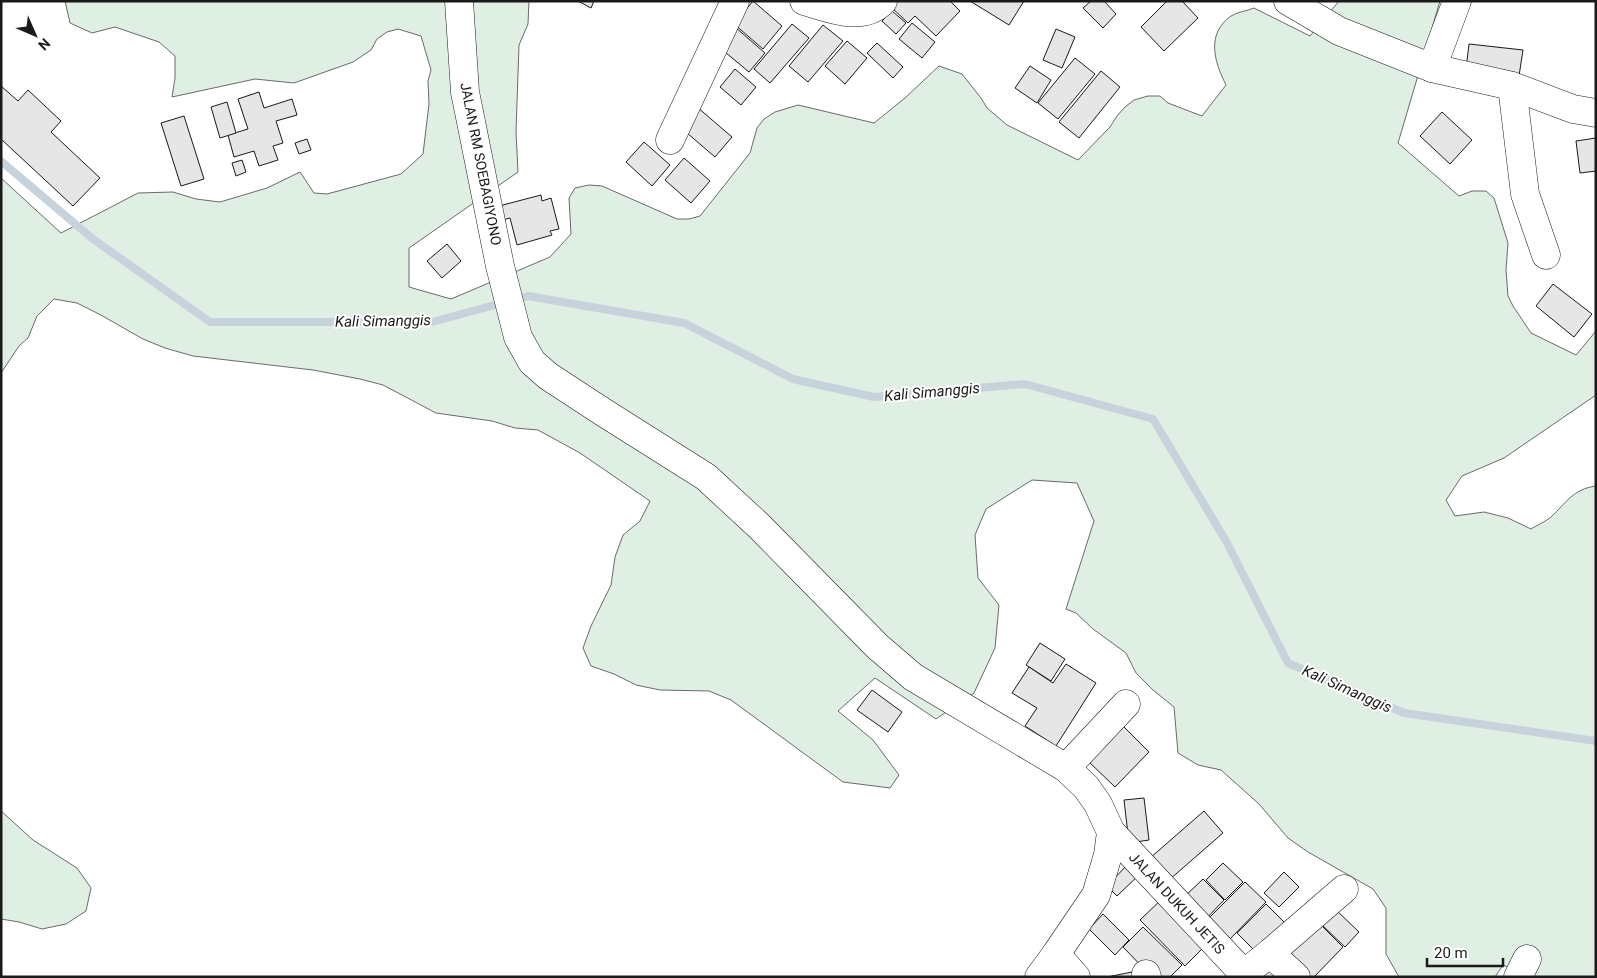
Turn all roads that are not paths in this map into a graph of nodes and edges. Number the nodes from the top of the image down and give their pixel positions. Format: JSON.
{"nodes":[{"id":1,"x":459,"y":1,"type":"edge"},
{"id":2,"x":735,"y":1,"type":"edge"},
{"id":3,"x":804,"y":1,"type":"edge"},
{"id":4,"x":883,"y":1,"type":"edge"},
{"id":5,"x":1288,"y":1,"type":"edge"},
{"id":6,"x":1457,"y":1,"type":"edge"},
{"id":7,"x":1432,"y":68,"type":"junction"},
{"id":8,"x":1512,"y":86,"type":"junction"},
{"id":9,"x":1596,"y":113,"type":"edge"},
{"id":10,"x":670,"y":140,"type":"dead end"},
{"id":11,"x":1546,"y":256,"type":"dead end"},
{"id":12,"x":1126,"y":704,"type":"dead end"},
{"id":13,"x":1066,"y":768,"type":"junction"},
{"id":14,"x":1111,"y":832,"type":"junction"},
{"id":15,"x":1344,"y":889,"type":"dead end"},
{"id":16,"x":1270,"y":953,"type":"junction"},
{"id":17,"x":1056,"y":954,"type":"junction"},
{"id":18,"x":1242,"y":975,"type":"edge"},
{"id":19,"x":1039,"y":977,"type":"edge"},
{"id":20,"x":1076,"y":977,"type":"edge"},
{"id":21,"x":1296,"y":977,"type":"edge"}],
"edges":[{"from":1,"to":13,"type":"street","name":"JALAN RM SOEBAGIYONO"},
{"from":2,"to":10,"type":"street"},
{"from":3,"to":4,"type":"street"},
{"from":5,"to":7,"type":"street"},
{"from":6,"to":7,"type":"street"},
{"from":7,"to":8,"type":"street"},
{"from":8,"to":9,"type":"street"},
{"from":8,"to":11,"type":"street"},
{"from":12,"to":13,"type":"street"},
{"from":13,"to":14,"type":"street","name":"JALAN RM SOEBAGIYONO"},
{"from":14,"to":17,"type":"street"},
{"from":14,"to":18,"type":"street","name":"JALAN DUKUH JETIS"},
{"from":15,"to":16,"type":"street","name":"JALAN DUKUH JETIS"},
{"from":16,"to":18,"type":"street","name":"JALAN DUKUH JETIS"},
{"from":16,"to":21,"type":"street"},
{"from":17,"to":19,"type":"street"},
{"from":17,"to":20,"type":"street"}]}
